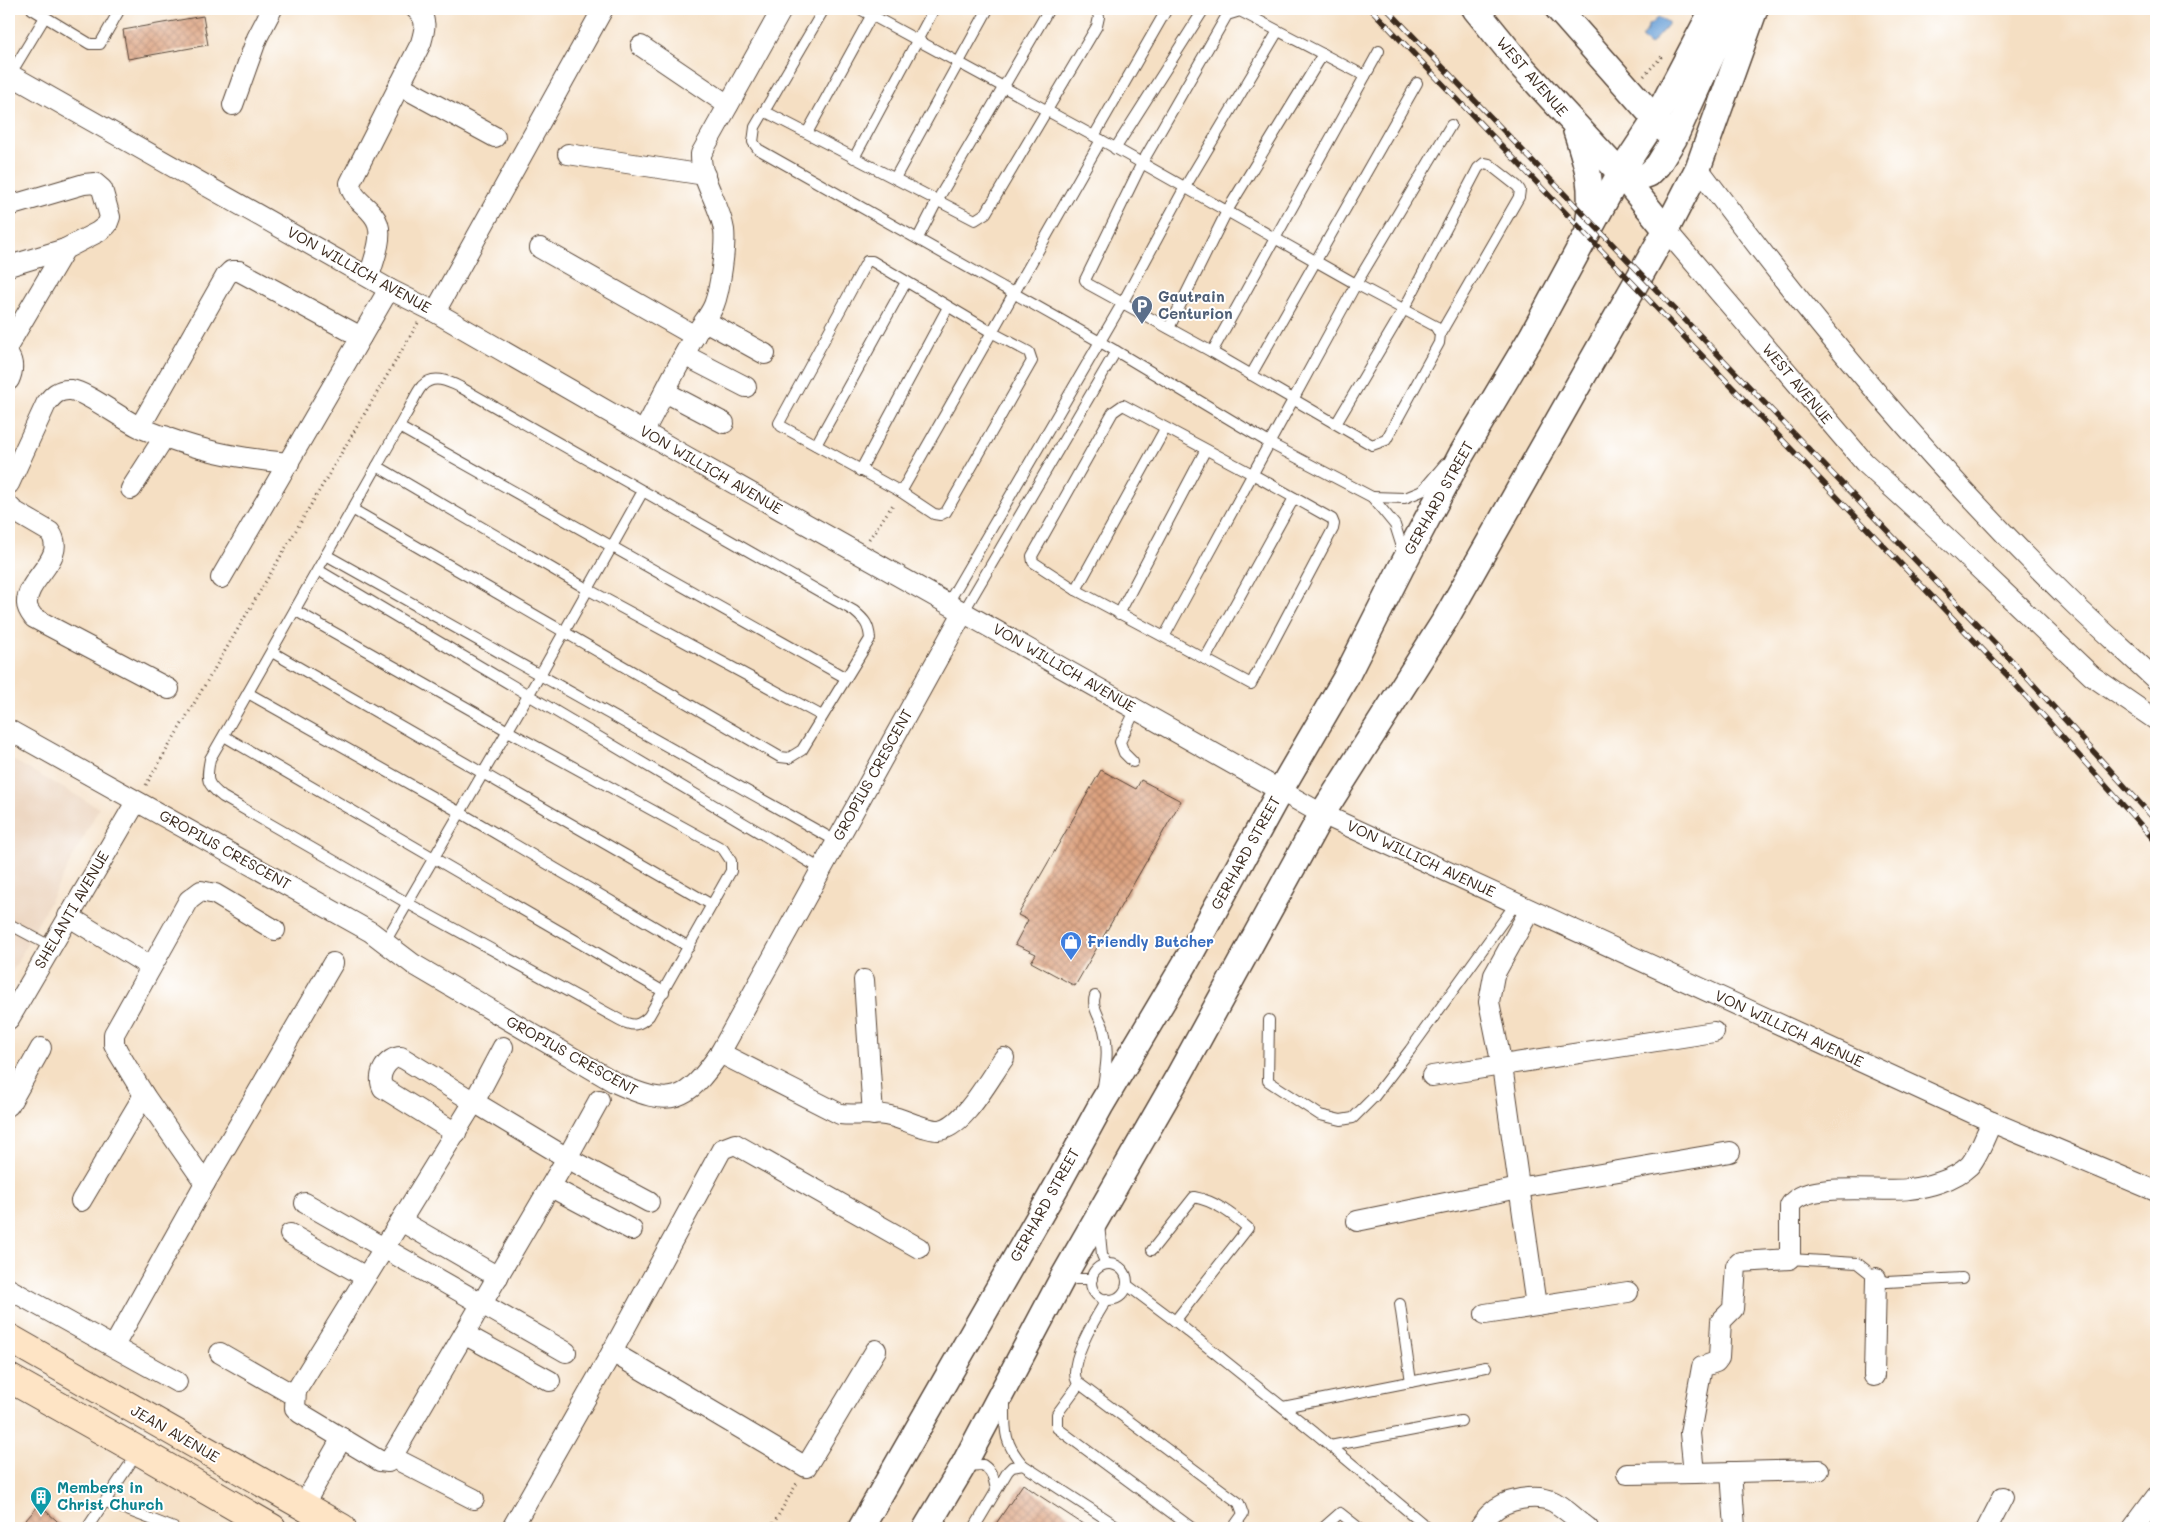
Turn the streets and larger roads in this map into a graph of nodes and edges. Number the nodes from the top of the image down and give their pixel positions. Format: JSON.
{"nodes":[{"id":1,"x":272,"y":9,"type":"edge"},
{"id":2,"x":416,"y":9,"type":"edge"},
{"id":3,"x":603,"y":9,"type":"edge"},
{"id":4,"x":782,"y":9,"type":"edge"},
{"id":5,"x":1475,"y":9,"type":"edge"},
{"id":6,"x":1558,"y":9,"type":"edge"},
{"id":7,"x":1713,"y":9,"type":"edge"},
{"id":8,"x":1734,"y":9,"type":"edge"},
{"id":9,"x":1755,"y":9,"type":"edge"},
{"id":10,"x":642,"y":46,"type":"dead end"},
{"id":11,"x":10,"y":74,"type":"edge"},
{"id":12,"x":399,"y":85,"type":"junction"},
{"id":13,"x":233,"y":105,"type":"dead end"},
{"id":14,"x":728,"y":105,"type":"junction"},
{"id":15,"x":1654,"y":120,"type":"junction"},
{"id":16,"x":1574,"y":126,"type":"junction"},
{"id":17,"x":495,"y":137,"type":"dead end"},
{"id":18,"x":1674,"y":139,"type":"junction"},
{"id":19,"x":568,"y":154,"type":"dead end"},
{"id":20,"x":1698,"y":168,"type":"junction"},
{"id":21,"x":1620,"y":173,"type":"junction"},
{"id":22,"x":705,"y":175,"type":"junction"},
{"id":23,"x":9,"y":206,"type":"edge"},
{"id":24,"x":1666,"y":230,"type":"junction"},
{"id":25,"x":1585,"y":240,"type":"junction"},
{"id":26,"x":540,"y":248,"type":"dead end"},
{"id":27,"x":65,"y":249,"type":"junction"},
{"id":28,"x":9,"y":266,"type":"edge"},
{"id":29,"x":369,"y":277,"type":"junction"},
{"id":30,"x":389,"y":289,"type":"junction"},
{"id":31,"x":431,"y":310,"type":"junction"},
{"id":32,"x":700,"y":328,"type":"junction"},
{"id":33,"x":361,"y":337,"type":"junction"},
{"id":34,"x":9,"y":344,"type":"edge"},
{"id":35,"x":765,"y":354,"type":"dead end"},
{"id":36,"x":684,"y":355,"type":"junction"},
{"id":37,"x":9,"y":356,"type":"edge"},
{"id":38,"x":9,"y":380,"type":"edge"},
{"id":39,"x":746,"y":387,"type":"dead end"},
{"id":40,"x":665,"y":392,"type":"junction"},
{"id":41,"x":724,"y":423,"type":"dead end"},
{"id":42,"x":140,"y":427,"type":"junction"},
{"id":43,"x":644,"y":431,"type":"junction"},
{"id":44,"x":165,"y":436,"type":"junction"},
{"id":45,"x":289,"y":463,"type":"junction"},
{"id":46,"x":9,"y":484,"type":"edge"},
{"id":47,"x":131,"y":489,"type":"dead end"},
{"id":48,"x":9,"y":506,"type":"edge"},
{"id":49,"x":221,"y":578,"type":"dead end"},
{"id":50,"x":956,"y":607,"type":"junction"},
{"id":51,"x":2156,"y":680,"type":"edge"},
{"id":52,"x":169,"y":689,"type":"dead end"},
{"id":53,"x":2156,"y":720,"type":"edge"},
{"id":54,"x":9,"y":730,"type":"edge"},
{"id":55,"x":1281,"y":789,"type":"junction"},
{"id":56,"x":136,"y":802,"type":"junction"},
{"id":57,"x":1322,"y":814,"type":"junction"},
{"id":58,"x":1523,"y":907,"type":"junction"},
{"id":59,"x":68,"y":916,"type":"junction"},
{"id":60,"x":275,"y":930,"type":"dead end"},
{"id":61,"x":334,"y":963,"type":"dead end"},
{"id":62,"x":152,"y":967,"type":"junction"},
{"id":63,"x":864,"y":980,"type":"dead end"},
{"id":64,"x":9,"y":1019,"type":"edge"},
{"id":65,"x":1714,"y":1032,"type":"dead end"},
{"id":66,"x":504,"y":1047,"type":"dead end"},
{"id":67,"x":41,"y":1048,"type":"dead end"},
{"id":68,"x":720,"y":1053,"type":"junction"},
{"id":69,"x":1004,"y":1058,"type":"dead end"},
{"id":70,"x":1502,"y":1066,"type":"junction"},
{"id":71,"x":1432,"y":1076,"type":"dead end"},
{"id":72,"x":144,"y":1095,"type":"junction"},
{"id":73,"x":599,"y":1100,"type":"dead end"},
{"id":74,"x":474,"y":1102,"type":"junction"},
{"id":75,"x":9,"y":1105,"type":"edge"},
{"id":76,"x":873,"y":1115,"type":"junction"},
{"id":77,"x":1992,"y":1122,"type":"junction"},
{"id":78,"x":456,"y":1133,"type":"junction"},
{"id":79,"x":1730,"y":1152,"type":"dead end"},
{"id":80,"x":567,"y":1158,"type":"junction"},
{"id":81,"x":205,"y":1183,"type":"junction"},
{"id":82,"x":551,"y":1187,"type":"junction"},
{"id":83,"x":1519,"y":1188,"type":"junction"},
{"id":84,"x":2156,"y":1191,"type":"edge"},
{"id":85,"x":81,"y":1200,"type":"dead end"},
{"id":86,"x":649,"y":1202,"type":"dead end"},
{"id":87,"x":305,"y":1203,"type":"dead end"},
{"id":88,"x":401,"y":1220,"type":"junction"},
{"id":89,"x":1357,"y":1221,"type":"dead end"},
{"id":90,"x":632,"y":1230,"type":"dead end"},
{"id":91,"x":290,"y":1234,"type":"dead end"},
{"id":92,"x":919,"y":1248,"type":"dead end"},
{"id":93,"x":383,"y":1249,"type":"junction"},
{"id":94,"x":366,"y":1276,"type":"junction"},
{"id":95,"x":498,"y":1277,"type":"junction"},
{"id":96,"x":1876,"y":1278,"type":"road end"},
{"id":97,"x":9,"y":1289,"type":"edge"},
{"id":98,"x":1628,"y":1292,"type":"dead end"},
{"id":99,"x":482,"y":1305,"type":"junction"},
{"id":100,"x":1536,"y":1306,"type":"junction"},
{"id":101,"x":1485,"y":1314,"type":"dead end"},
{"id":102,"x":464,"y":1334,"type":"junction"},
{"id":103,"x":9,"y":1338,"type":"edge"},
{"id":104,"x":114,"y":1346,"type":"junction"},
{"id":105,"x":876,"y":1350,"type":"dead end"},
{"id":106,"x":566,"y":1352,"type":"dead end"},
{"id":107,"x":612,"y":1352,"type":"junction"},
{"id":108,"x":220,"y":1353,"type":"dead end"},
{"id":109,"x":1874,"y":1376,"type":"dead end"},
{"id":110,"x":9,"y":1378,"type":"edge"},
{"id":111,"x":550,"y":1381,"type":"dead end"},
{"id":112,"x":177,"y":1382,"type":"dead end"},
{"id":113,"x":295,"y":1396,"type":"junction"},
{"id":114,"x":342,"y":1438,"type":"junction"},
{"id":115,"x":392,"y":1457,"type":"junction"},
{"id":116,"x":1819,"y":1470,"type":"dead end"},
{"id":117,"x":1731,"y":1472,"type":"junction"},
{"id":118,"x":1694,"y":1473,"type":"junction"},
{"id":119,"x":1627,"y":1474,"type":"dead end"},
{"id":120,"x":2156,"y":1496,"type":"edge"},
{"id":121,"x":2003,"y":1497,"type":"dead end"},
{"id":122,"x":474,"y":1499,"type":"dead end"},
{"id":123,"x":303,"y":1506,"type":"junction"},
{"id":124,"x":272,"y":1528,"type":"edge"},
{"id":125,"x":342,"y":1528,"type":"edge"},
{"id":126,"x":512,"y":1528,"type":"edge"},
{"id":127,"x":861,"y":1528,"type":"edge"},
{"id":128,"x":926,"y":1528,"type":"edge"},
{"id":129,"x":1479,"y":1528,"type":"edge"},
{"id":130,"x":1588,"y":1528,"type":"edge"},
{"id":131,"x":1735,"y":1528,"type":"edge"},
{"id":132,"x":1986,"y":1528,"type":"edge"},
{"id":133,"x":2133,"y":1528,"type":"edge"}],
"edges":[{"from":1,"to":13,"type":"street"},
{"from":2,"to":12,"type":"street"},
{"from":3,"to":31,"type":"street"},
{"from":4,"to":14,"type":"street"},
{"from":5,"to":16,"type":"street","name":"WEST AVENUE"},
{"from":6,"to":15,"type":"street"},
{"from":7,"to":15,"type":"street","name":"GERHARD STREET"},
{"from":8,"to":18,"type":"street"},
{"from":9,"to":20,"type":"street"},
{"from":10,"to":14,"type":"street"},
{"from":11,"to":29,"type":"street","name":"VON WILLICH AVENUE"},
{"from":12,"to":17,"type":"street"},
{"from":12,"to":29,"type":"street"},
{"from":14,"to":22,"type":"street"},
{"from":15,"to":18,"type":"street"},
{"from":15,"to":21,"type":"street","name":"GERHARD STREET"},
{"from":16,"to":21,"type":"street","name":"WEST AVENUE"},
{"from":16,"to":25,"type":"street"},
{"from":18,"to":20,"type":"street"},
{"from":18,"to":21,"type":"street"},
{"from":19,"to":22,"type":"street"},
{"from":20,"to":24,"type":"street"},
{"from":20,"to":51,"type":"street"},
{"from":21,"to":24,"type":"street","name":"WEST AVENUE"},
{"from":21,"to":25,"type":"street","name":"GERHARD STREET"},
{"from":22,"to":32,"type":"street"},
{"from":23,"to":27,"type":"street"},
{"from":24,"to":53,"type":"street","name":"WEST AVENUE"},
{"from":24,"to":57,"type":"street"},
{"from":25,"to":55,"type":"street","name":"GERHARD STREET"},
{"from":26,"to":32,"type":"street"},
{"from":27,"to":28,"type":"street"},
{"from":27,"to":34,"type":"street"},
{"from":29,"to":30,"type":"street","name":"VON WILLICH AVENUE"},
{"from":30,"to":31,"type":"street","name":"VON WILLICH AVENUE"},
{"from":30,"to":33,"type":"street"},
{"from":31,"to":43,"type":"street","name":"VON WILLICH AVENUE"},
{"from":32,"to":35,"type":"street"},
{"from":32,"to":36,"type":"street"},
{"from":33,"to":42,"type":"street"},
{"from":33,"to":45,"type":"street"},
{"from":36,"to":39,"type":"street"},
{"from":36,"to":40,"type":"street"},
{"from":37,"to":38,"type":"street"},
{"from":40,"to":41,"type":"street"},
{"from":40,"to":43,"type":"street"},
{"from":42,"to":44,"type":"street"},
{"from":42,"to":46,"type":"street"},
{"from":43,"to":50,"type":"street","name":"VON WILLICH AVENUE"},
{"from":44,"to":45,"type":"street"},
{"from":44,"to":47,"type":"street"},
{"from":45,"to":49,"type":"street"},
{"from":48,"to":52,"type":"street"},
{"from":50,"to":55,"type":"street","name":"VON WILLICH AVENUE"},
{"from":50,"to":68,"type":"street","name":"GROPIUS CRESCENT"},
{"from":54,"to":56,"type":"street","name":"GROPIUS CRESCENT"},
{"from":55,"to":57,"type":"street","name":"VON WILLICH AVENUE"},
{"from":55,"to":127,"type":"street","name":"GERHARD STREET"},
{"from":56,"to":59,"type":"street","name":"SHELANTI AVENUE"},
{"from":56,"to":68,"type":"street","name":"GROPIUS CRESCENT"},
{"from":57,"to":58,"type":"street","name":"VON WILLICH AVENUE"},
{"from":57,"to":128,"type":"street"},
{"from":58,"to":70,"type":"street"},
{"from":58,"to":77,"type":"street","name":"VON WILLICH AVENUE"},
{"from":59,"to":62,"type":"street"},
{"from":59,"to":64,"type":"street","name":"SHELANTI AVENUE"},
{"from":60,"to":62,"type":"street"},
{"from":61,"to":81,"type":"street"},
{"from":62,"to":72,"type":"street"},
{"from":63,"to":76,"type":"street"},
{"from":65,"to":70,"type":"street"},
{"from":66,"to":74,"type":"street"},
{"from":67,"to":75,"type":"street"},
{"from":68,"to":76,"type":"street"},
{"from":69,"to":76,"type":"street"},
{"from":70,"to":71,"type":"street"},
{"from":70,"to":83,"type":"street"},
{"from":72,"to":81,"type":"street"},
{"from":72,"to":85,"type":"street"},
{"from":73,"to":80,"type":"street"},
{"from":74,"to":78,"type":"street"},
{"from":74,"to":78,"type":"street"},
{"from":74,"to":80,"type":"street"},
{"from":77,"to":84,"type":"street","name":"VON WILLICH AVENUE"},
{"from":77,"to":118,"type":"street"},
{"from":78,"to":88,"type":"street"},
{"from":79,"to":83,"type":"street"},
{"from":80,"to":82,"type":"street"},
{"from":80,"to":86,"type":"street"},
{"from":81,"to":104,"type":"street"},
{"from":82,"to":90,"type":"street"},
{"from":82,"to":95,"type":"street"},
{"from":83,"to":89,"type":"street"},
{"from":83,"to":100,"type":"street"},
{"from":87,"to":93,"type":"street"},
{"from":88,"to":93,"type":"street"},
{"from":88,"to":95,"type":"street"},
{"from":91,"to":94,"type":"street"},
{"from":92,"to":107,"type":"street"},
{"from":93,"to":94,"type":"street"},
{"from":93,"to":99,"type":"street"},
{"from":94,"to":113,"type":"street"},
{"from":95,"to":99,"type":"street"},
{"from":96,"to":109,"type":"street"},
{"from":97,"to":104,"type":"street"},
{"from":98,"to":100,"type":"street"},
{"from":99,"to":102,"type":"street"},
{"from":99,"to":106,"type":"street"},
{"from":100,"to":101,"type":"street"},
{"from":102,"to":111,"type":"street"},
{"from":102,"to":115,"type":"street"},
{"from":103,"to":123,"type":"main road","name":"JEAN AVENUE"},
{"from":104,"to":112,"type":"street"},
{"from":105,"to":107,"type":"street"},
{"from":107,"to":126,"type":"street"},
{"from":108,"to":113,"type":"street"},
{"from":110,"to":124,"type":"main road"},
{"from":113,"to":114,"type":"street"},
{"from":114,"to":115,"type":"street"},
{"from":114,"to":123,"type":"street"},
{"from":115,"to":122,"type":"street"},
{"from":116,"to":117,"type":"street"},
{"from":117,"to":118,"type":"street"},
{"from":117,"to":131,"type":"street"},
{"from":118,"to":119,"type":"street"},
{"from":120,"to":133,"type":"street"},
{"from":121,"to":132,"type":"street"},
{"from":123,"to":125,"type":"main road","name":"JEAN AVENUE"},
{"from":129,"to":130,"type":"street"}]}
